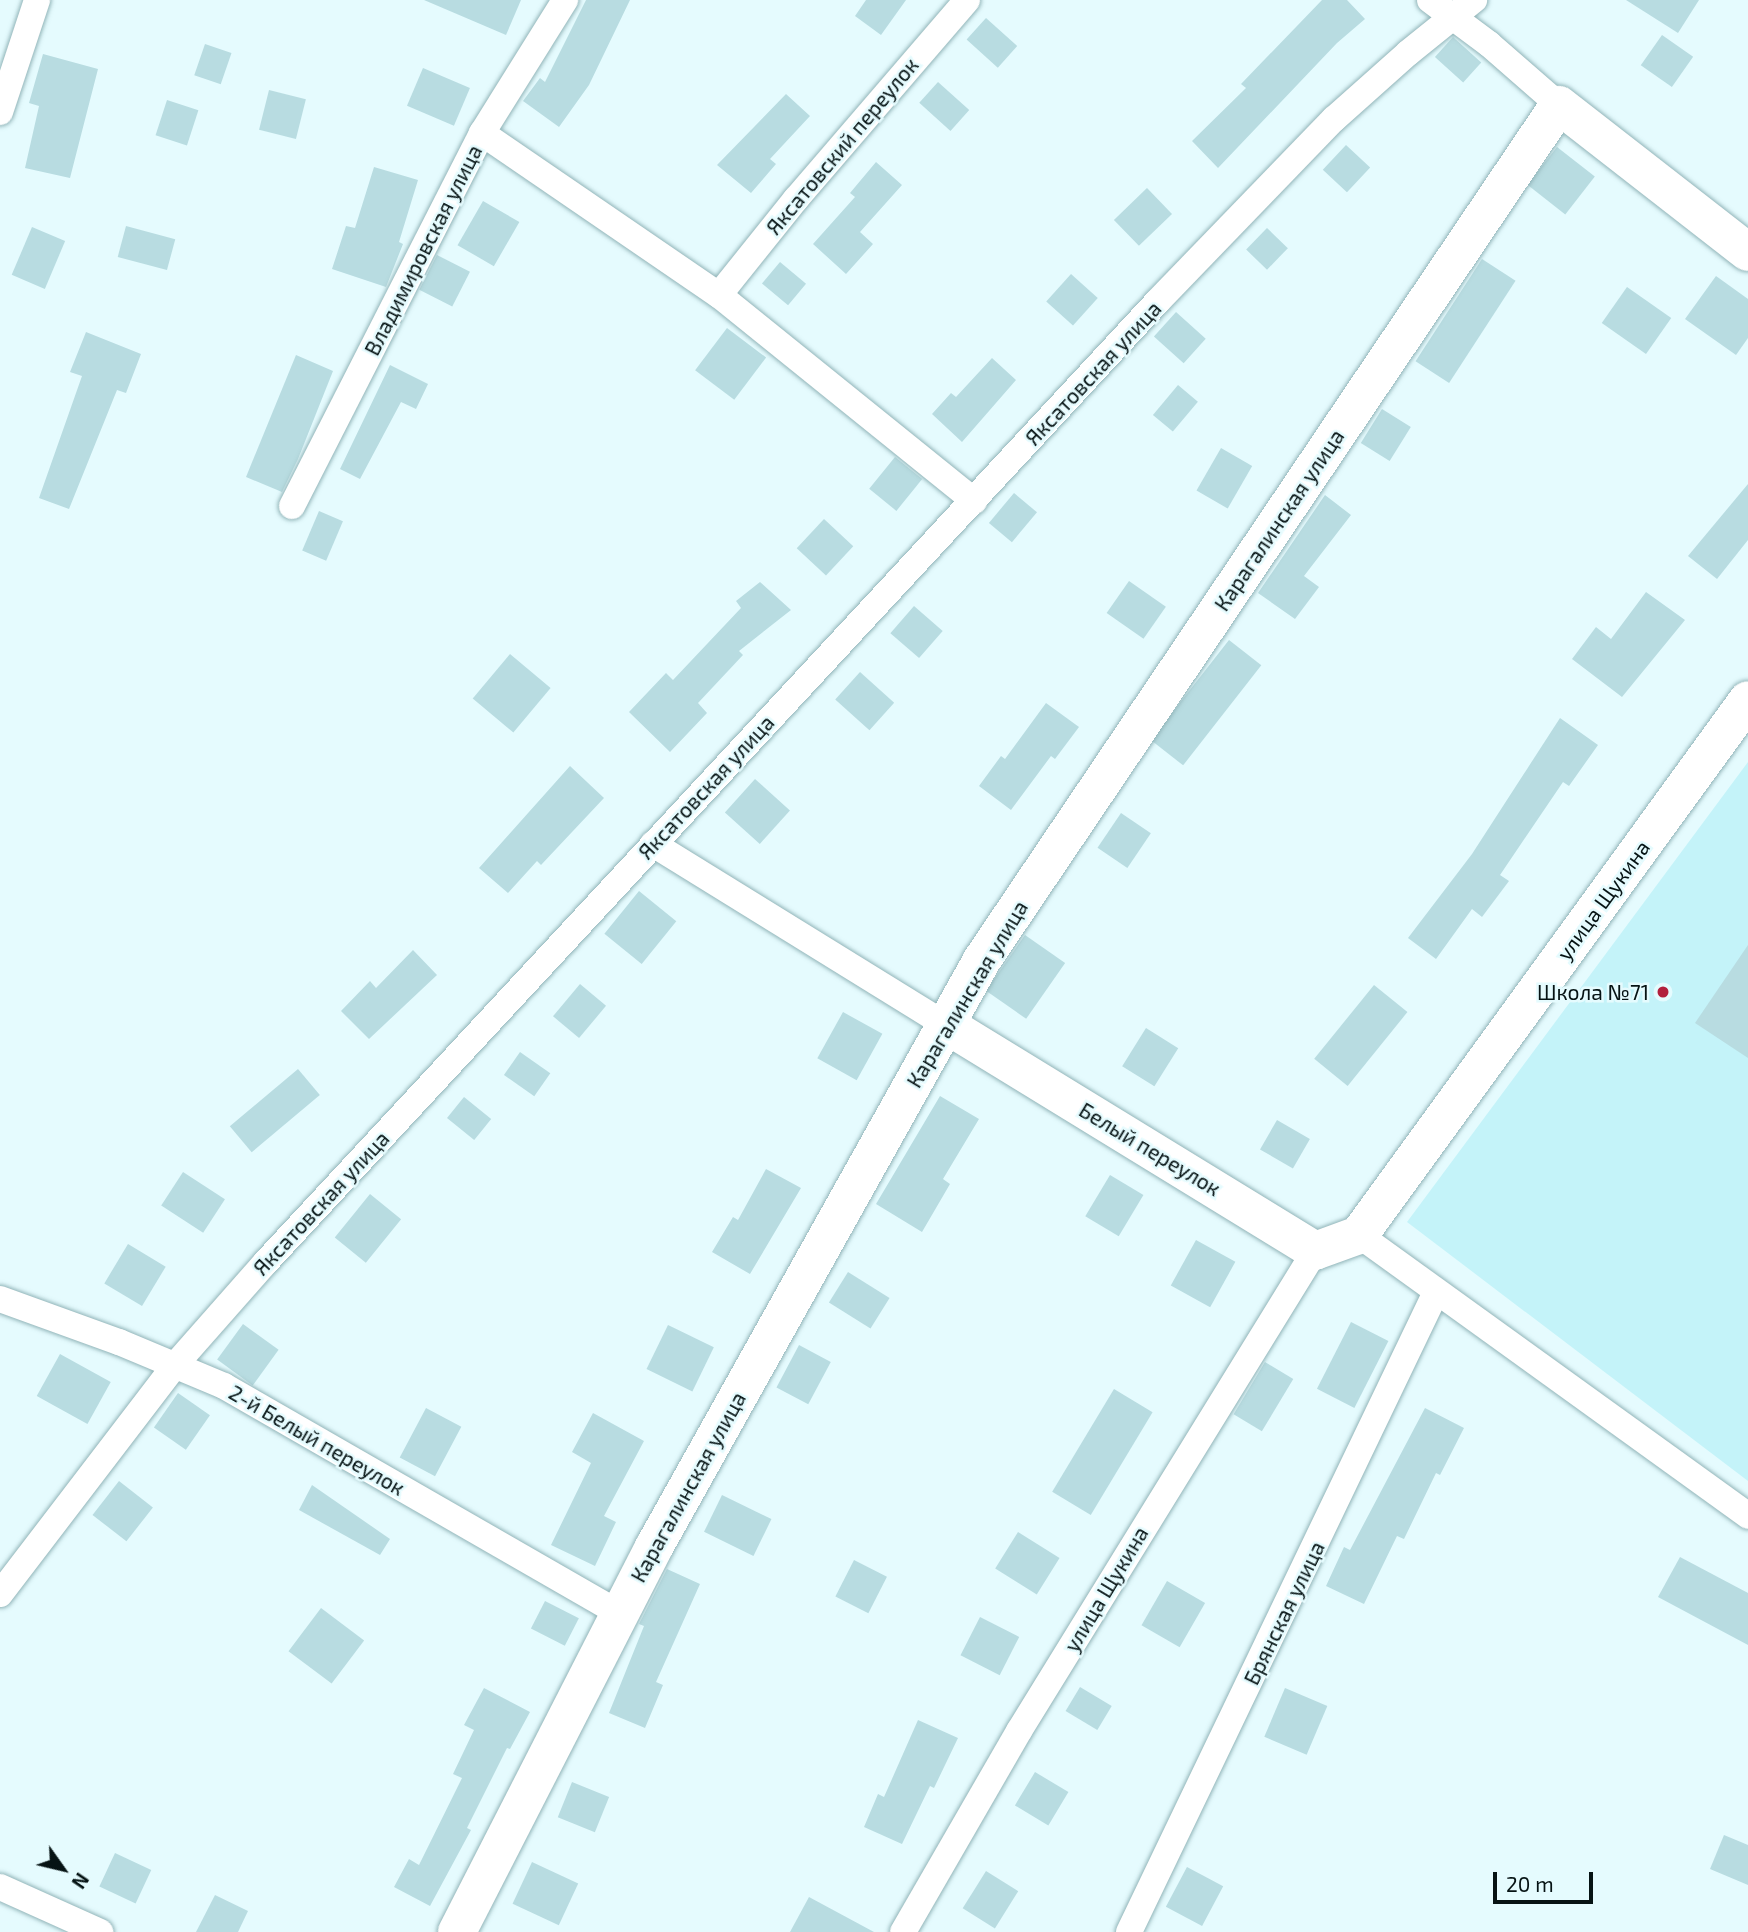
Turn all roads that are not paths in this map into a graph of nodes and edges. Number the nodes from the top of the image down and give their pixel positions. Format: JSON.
{"nodes":[{"id":1,"x":37,"y":0,"type":"edge"},
{"id":2,"x":565,"y":0,"type":"edge"},
{"id":3,"x":967,"y":0,"type":"edge"},
{"id":4,"x":1430,"y":0,"type":"edge"},
{"id":5,"x":1474,"y":0,"type":"edge"},
{"id":6,"x":1452,"y":18,"type":"junction"},
{"id":7,"x":1559,"y":105,"type":"junction"},
{"id":8,"x":0,"y":112,"type":"edge"},
{"id":9,"x":482,"y":133,"type":"junction"},
{"id":10,"x":1748,"y":252,"type":"edge"},
{"id":11,"x":719,"y":295,"type":"junction"},
{"id":12,"x":974,"y":501,"type":"junction"},
{"id":13,"x":292,"y":506,"type":"dead end"},
{"id":14,"x":1748,"y":700,"type":"edge"},
{"id":15,"x":653,"y":844,"type":"junction"},
{"id":16,"x":945,"y":1024,"type":"junction"},
{"id":17,"x":1359,"y":1235,"type":"junction"},
{"id":18,"x":1315,"y":1251,"type":"junction"},
{"id":19,"x":1436,"y":1292,"type":"junction"},
{"id":20,"x":0,"y":1299,"type":"edge"},
{"id":21,"x":176,"y":1364,"type":"junction"},
{"id":22,"x":1748,"y":1516,"type":"edge"},
{"id":23,"x":0,"y":1594,"type":"edge"},
{"id":24,"x":618,"y":1614,"type":"junction"},
{"id":25,"x":0,"y":1887,"type":"edge"},
{"id":26,"x":100,"y":1932,"type":"edge"},
{"id":27,"x":457,"y":1932,"type":"edge"},
{"id":28,"x":903,"y":1932,"type":"edge"},
{"id":29,"x":1129,"y":1932,"type":"edge"}],
"edges":[{"from":1,"to":8,"type":"street"},
{"from":2,"to":9,"type":"street","name":"Владимировская улица"},
{"from":3,"to":11,"type":"street","name":"Яксатовский переулок"},
{"from":4,"to":6,"type":"street"},
{"from":5,"to":6,"type":"street"},
{"from":6,"to":7,"type":"street"},
{"from":6,"to":12,"type":"street","name":"Яксатовская улица"},
{"from":7,"to":10,"type":"street"},
{"from":7,"to":16,"type":"street","name":"Карагалинская улица"},
{"from":9,"to":11,"type":"street"},
{"from":9,"to":13,"type":"street","name":"Владимировская улица"},
{"from":11,"to":12,"type":"street"},
{"from":12,"to":15,"type":"street","name":"Яксатовская улица"},
{"from":14,"to":17,"type":"street","name":"улица Щукина"},
{"from":15,"to":16,"type":"street"},
{"from":15,"to":21,"type":"street","name":"Яксатовская улица"},
{"from":16,"to":18,"type":"street","name":"Белый переулок"},
{"from":16,"to":24,"type":"street","name":"Карагалинская улица"},
{"from":17,"to":18,"type":"street"},
{"from":17,"to":19,"type":"street"},
{"from":18,"to":28,"type":"street","name":"улица Щукина"},
{"from":19,"to":22,"type":"street"},
{"from":19,"to":29,"type":"street","name":"Брянская улица"},
{"from":20,"to":21,"type":"street","name":"2-й Белый переулок"},
{"from":21,"to":23,"type":"street","name":"Яксатовская улица"},
{"from":21,"to":24,"type":"street","name":"2-й Белый переулок"},
{"from":24,"to":27,"type":"street","name":"Карагалинская улица"},
{"from":25,"to":26,"type":"street"}]}
